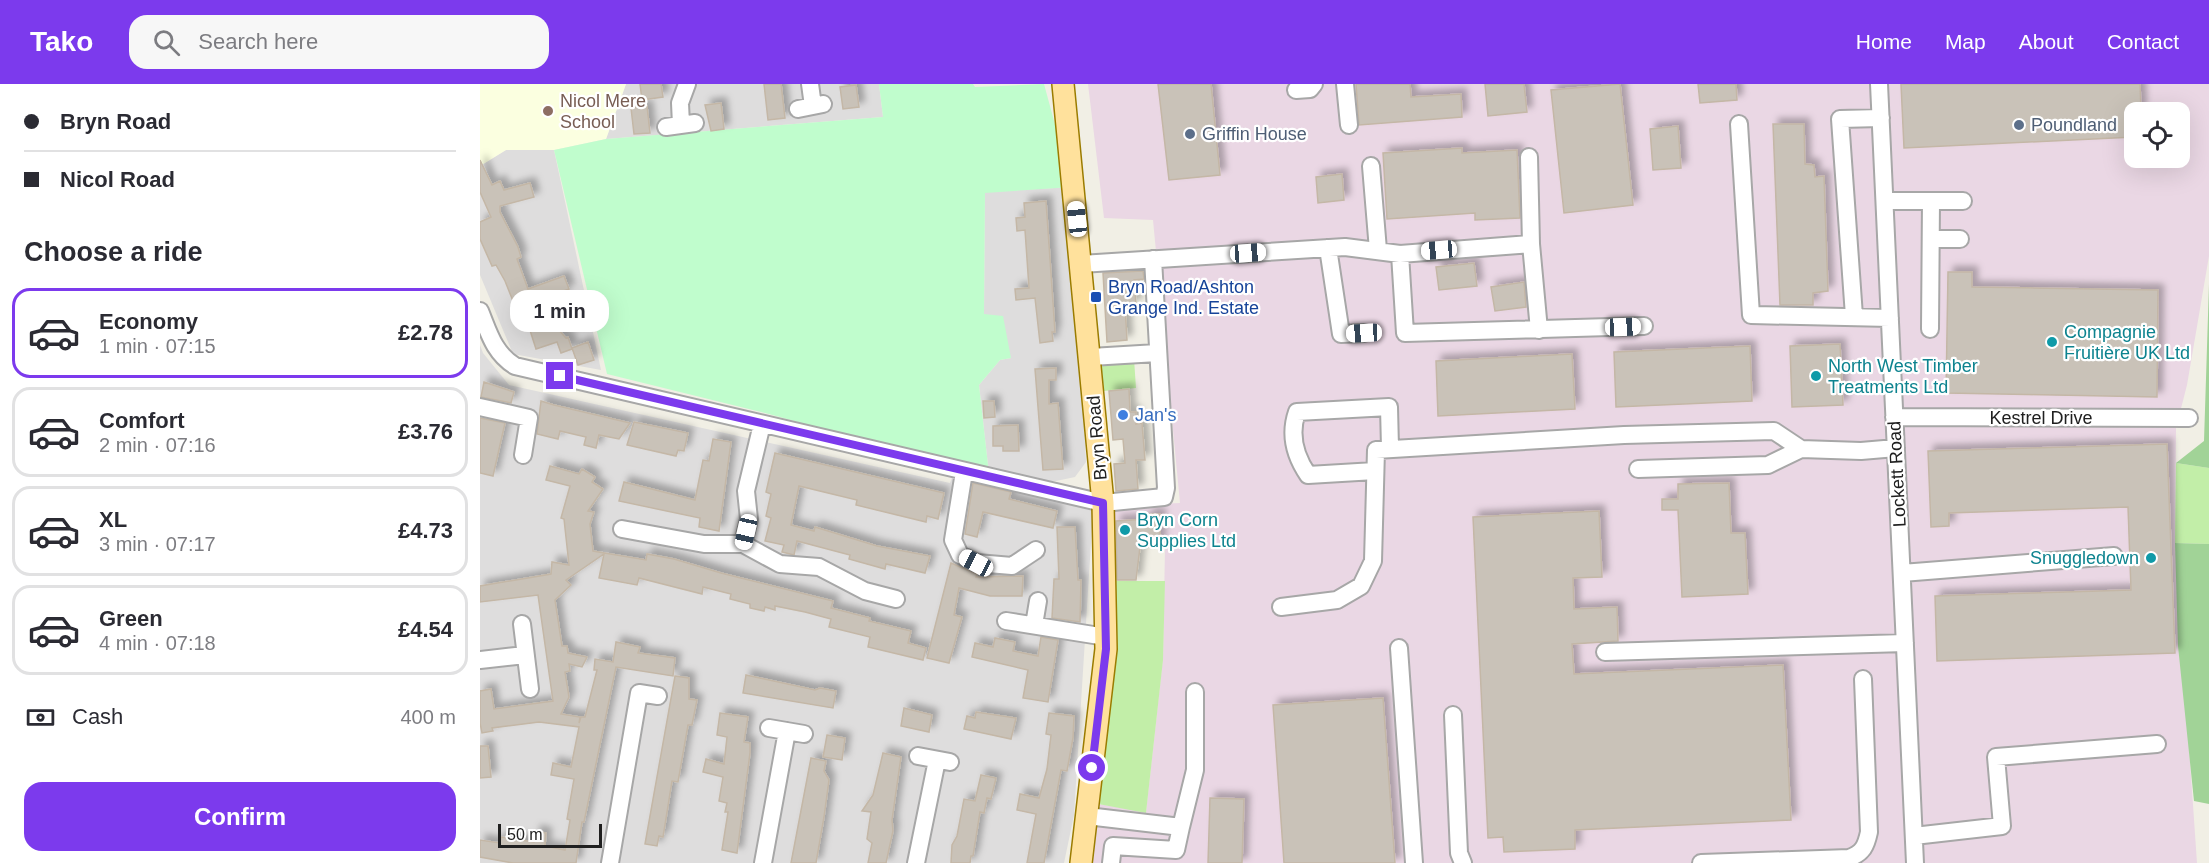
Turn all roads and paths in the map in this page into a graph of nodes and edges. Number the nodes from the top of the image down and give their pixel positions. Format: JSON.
{"nodes":[{"id":1,"x":687,"y":84,"type":"edge"},
{"id":2,"x":810,"y":84,"type":"edge"},
{"id":3,"x":1063,"y":84,"type":"edge"},
{"id":4,"x":1314,"y":84,"type":"edge"},
{"id":5,"x":1345,"y":84,"type":"edge"},
{"id":6,"x":1879,"y":84,"type":"edge"},
{"id":7,"x":1296,"y":90,"type":"dead end"},
{"id":8,"x":811,"y":106,"type":"dead end"},
{"id":9,"x":1881,"y":118,"type":"junction"},
{"id":10,"x":1739,"y":124,"type":"dead end"},
{"id":11,"x":680,"y":125,"type":"dead end"},
{"id":12,"x":1349,"y":125,"type":"dead end"},
{"id":13,"x":1529,"y":157,"type":"dead end"},
{"id":14,"x":1371,"y":166,"type":"dead end"},
{"id":15,"x":1884,"y":201,"type":"junction"},
{"id":16,"x":1931,"y":201,"type":"junction"},
{"id":17,"x":1963,"y":201,"type":"dead end"},
{"id":18,"x":1931,"y":239,"type":"junction"},
{"id":19,"x":1960,"y":239,"type":"dead end"},
{"id":20,"x":1531,"y":244,"type":"junction"},
{"id":21,"x":1328,"y":248,"type":"junction"},
{"id":22,"x":1378,"y":250,"type":"junction"},
{"id":23,"x":1400,"y":254,"type":"junction"},
{"id":24,"x":1153,"y":259,"type":"junction"},
{"id":25,"x":1081,"y":264,"type":"junction"},
{"id":26,"x":480,"y":311,"type":"edge"},
{"id":27,"x":1854,"y":316,"type":"junction"},
{"id":28,"x":1890,"y":318,"type":"junction"},
{"id":29,"x":1644,"y":326,"type":"dead end"},
{"id":30,"x":1930,"y":329,"type":"dead end"},
{"id":31,"x":1539,"y":330,"type":"junction"},
{"id":32,"x":1364,"y":333,"type":"dead end"},
{"id":33,"x":1157,"y":353,"type":"junction"},
{"id":34,"x":1090,"y":357,"type":"junction"},
{"id":35,"x":480,"y":407,"type":"edge"},
{"id":36,"x":1894,"y":417,"type":"junction"},
{"id":37,"x":2188,"y":418,"type":"dead end"},
{"id":38,"x":762,"y":424,"type":"junction"},
{"id":39,"x":1390,"y":448,"type":"junction"},
{"id":40,"x":1896,"y":448,"type":"junction"},
{"id":41,"x":1801,"y":449,"type":"junction"},
{"id":42,"x":523,"y":455,"type":"dead end"},
{"id":43,"x":1638,"y":469,"type":"dead end"},
{"id":44,"x":1375,"y":471,"type":"junction"},
{"id":45,"x":964,"y":472,"type":"junction"},
{"id":46,"x":1103,"y":503,"type":"junction"},
{"id":47,"x":619,"y":530,"type":"dead end"},
{"id":48,"x":743,"y":544,"type":"junction"},
{"id":49,"x":1036,"y":550,"type":"dead end"},
{"id":50,"x":2114,"y":556,"type":"dead end"},
{"id":51,"x":1902,"y":573,"type":"junction"},
{"id":52,"x":897,"y":599,"type":"dead end"},
{"id":53,"x":1038,"y":601,"type":"dead end"},
{"id":54,"x":1281,"y":607,"type":"dead end"},
{"id":55,"x":1006,"y":621,"type":"dead end"},
{"id":56,"x":522,"y":624,"type":"dead end"},
{"id":57,"x":1034,"y":625,"type":"junction"},
{"id":58,"x":1106,"y":637,"type":"junction"},
{"id":59,"x":1905,"y":644,"type":"junction"},
{"id":60,"x":1399,"y":648,"type":"dead end"},
{"id":61,"x":1605,"y":652,"type":"dead end"},
{"id":62,"x":525,"y":655,"type":"junction"},
{"id":63,"x":480,"y":660,"type":"edge"},
{"id":64,"x":1863,"y":679,"type":"dead end"},
{"id":65,"x":530,"y":689,"type":"dead end"},
{"id":66,"x":1195,"y":692,"type":"dead end"},
{"id":67,"x":658,"y":696,"type":"dead end"},
{"id":68,"x":1453,"y":715,"type":"dead end"},
{"id":69,"x":769,"y":728,"type":"dead end"},
{"id":70,"x":787,"y":731,"type":"junction"},
{"id":71,"x":804,"y":734,"type":"dead end"},
{"id":72,"x":2157,"y":744,"type":"dead end"},
{"id":73,"x":918,"y":756,"type":"dead end"},
{"id":74,"x":1087,"y":816,"type":"junction"},
{"id":75,"x":1180,"y":827,"type":"junction"},
{"id":76,"x":1914,"y":836,"type":"junction"},
{"id":77,"x":610,"y":863,"type":"edge"},
{"id":78,"x":763,"y":863,"type":"edge"},
{"id":79,"x":916,"y":863,"type":"edge"},
{"id":80,"x":1081,"y":863,"type":"edge"},
{"id":81,"x":1111,"y":863,"type":"edge"},
{"id":82,"x":1414,"y":863,"type":"edge"},
{"id":83,"x":1463,"y":863,"type":"edge"},
{"id":84,"x":1701,"y":863,"type":"edge"},
{"id":85,"x":1915,"y":863,"type":"edge"}],
"edges":[{"from":1,"to":11,"type":"street"},
{"from":2,"to":8,"type":"street"},
{"from":3,"to":25,"type":"main road","name":"Bryn Road"},
{"from":4,"to":7,"type":"street"},
{"from":5,"to":12,"type":"street"},
{"from":6,"to":9,"type":"street","name":"Lockett Road"},
{"from":9,"to":15,"type":"street","name":"Lockett Road"},
{"from":9,"to":27,"type":"street"},
{"from":10,"to":27,"type":"street"},
{"from":13,"to":20,"type":"street"},
{"from":14,"to":22,"type":"street"},
{"from":15,"to":16,"type":"street"},
{"from":15,"to":28,"type":"street","name":"Lockett Road"},
{"from":16,"to":17,"type":"street"},
{"from":16,"to":18,"type":"street"},
{"from":18,"to":19,"type":"street"},
{"from":18,"to":30,"type":"street"},
{"from":20,"to":23,"type":"street"},
{"from":20,"to":31,"type":"street"},
{"from":21,"to":22,"type":"street"},
{"from":21,"to":24,"type":"street"},
{"from":21,"to":32,"type":"street"},
{"from":22,"to":23,"type":"street"},
{"from":23,"to":31,"type":"street"},
{"from":24,"to":25,"type":"street"},
{"from":24,"to":33,"type":"street"},
{"from":25,"to":34,"type":"main road","name":"Bryn Road"},
{"from":26,"to":38,"type":"street"},
{"from":27,"to":28,"type":"street"},
{"from":28,"to":36,"type":"street","name":"Lockett Road"},
{"from":29,"to":31,"type":"street"},
{"from":33,"to":34,"type":"street"},
{"from":33,"to":46,"type":"street"},
{"from":34,"to":46,"type":"main road","name":"Bryn Road"},
{"from":35,"to":42,"type":"street"},
{"from":36,"to":37,"type":"street","name":"Kestrel Drive"},
{"from":36,"to":40,"type":"street","name":"Lockett Road"},
{"from":38,"to":45,"type":"street"},
{"from":38,"to":48,"type":"street"},
{"from":39,"to":41,"type":"street"},
{"from":39,"to":44,"type":"street"},
{"from":39,"to":44,"type":"street"},
{"from":40,"to":41,"type":"street"},
{"from":40,"to":51,"type":"street","name":"Lockett Road"},
{"from":41,"to":43,"type":"street"},
{"from":44,"to":54,"type":"street"},
{"from":45,"to":46,"type":"street"},
{"from":45,"to":49,"type":"street"},
{"from":46,"to":58,"type":"main road","name":"Bryn Road"},
{"from":47,"to":48,"type":"street"},
{"from":48,"to":52,"type":"street"},
{"from":50,"to":51,"type":"street"},
{"from":51,"to":59,"type":"street","name":"Lockett Road"},
{"from":53,"to":57,"type":"street"},
{"from":55,"to":57,"type":"street"},
{"from":56,"to":62,"type":"street"},
{"from":57,"to":58,"type":"street"},
{"from":58,"to":74,"type":"main road","name":"Bryn Road"},
{"from":59,"to":61,"type":"street"},
{"from":59,"to":76,"type":"street","name":"Lockett Road"},
{"from":60,"to":82,"type":"street"},
{"from":62,"to":63,"type":"street"},
{"from":62,"to":65,"type":"street"},
{"from":64,"to":84,"type":"street"},
{"from":66,"to":75,"type":"street"},
{"from":67,"to":77,"type":"street"},
{"from":68,"to":83,"type":"street"},
{"from":69,"to":70,"type":"street"},
{"from":70,"to":71,"type":"street"},
{"from":70,"to":78,"type":"street"},
{"from":72,"to":76,"type":"street"},
{"from":73,"to":79,"type":"street"},
{"from":74,"to":75,"type":"street"},
{"from":74,"to":80,"type":"main road","name":"Bryn Road"},
{"from":75,"to":81,"type":"street"},
{"from":76,"to":85,"type":"street","name":"Lockett Road"}]}
